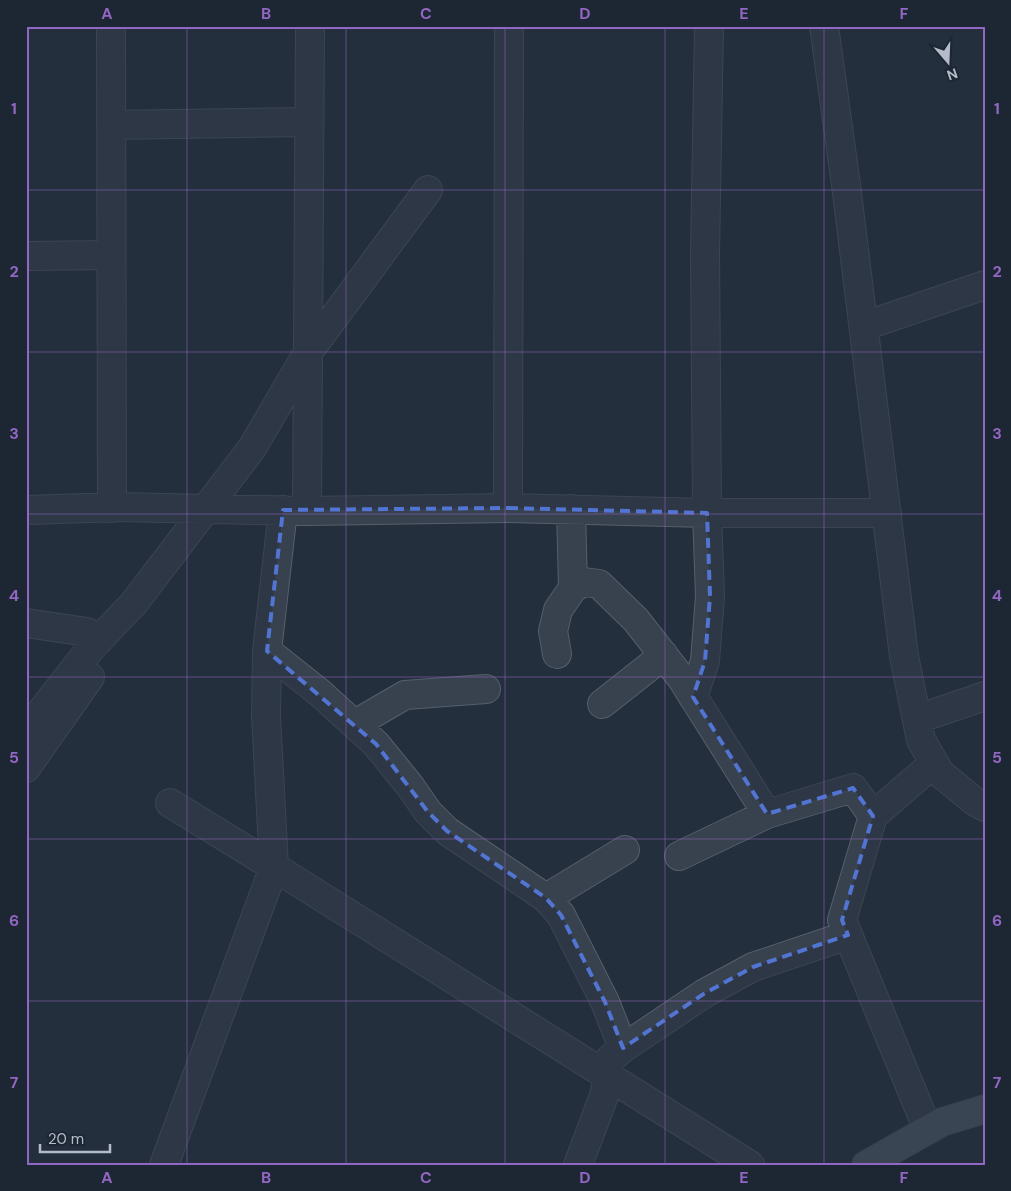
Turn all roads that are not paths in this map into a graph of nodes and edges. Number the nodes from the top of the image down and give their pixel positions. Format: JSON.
{"nodes":[{"id":1,"x":111,"y":26,"type":"edge"},
{"id":2,"x":310,"y":26,"type":"edge"},
{"id":3,"x":509,"y":26,"type":"edge"},
{"id":4,"x":709,"y":26,"type":"edge"},
{"id":5,"x":824,"y":26,"type":"edge"},
{"id":6,"x":309,"y":122,"type":"junction"},
{"id":7,"x":111,"y":125,"type":"junction"},
{"id":8,"x":428,"y":190,"type":"dead end"},
{"id":9,"x":26,"y":256,"type":"edge"},
{"id":10,"x":110,"y":256,"type":"junction"},
{"id":11,"x":985,"y":286,"type":"edge"},
{"id":12,"x":864,"y":326,"type":"junction"},
{"id":13,"x":307,"y":354,"type":"junction"},
{"id":14,"x":112,"y":508,"type":"junction"},
{"id":15,"x":211,"y":508,"type":"junction"},
{"id":16,"x":508,"y":508,"type":"junction"},
{"id":17,"x":571,"y":509,"type":"junction"},
{"id":18,"x":26,"y":510,"type":"edge"},
{"id":19,"x":295,"y":511,"type":"junction"},
{"id":20,"x":706,"y":513,"type":"junction"},
{"id":21,"x":887,"y":513,"type":"junction"},
{"id":22,"x":573,"y":588,"type":"junction"},
{"id":23,"x":26,"y":622,"type":"edge"},
{"id":24,"x":99,"y":640,"type":"junction"},
{"id":25,"x":267,"y":651,"type":"junction"},
{"id":26,"x":557,"y":654,"type":"dead end"},
{"id":27,"x":664,"y":655,"type":"junction"},
{"id":28,"x":486,"y":689,"type":"dead end"},
{"id":29,"x":985,"y":696,"type":"edge"},
{"id":30,"x":693,"y":697,"type":"junction"},
{"id":31,"x":602,"y":704,"type":"dead end"},
{"id":32,"x":916,"y":719,"type":"junction"},
{"id":33,"x":355,"y":724,"type":"junction"},
{"id":34,"x":26,"y":731,"type":"edge"},
{"id":35,"x":934,"y":763,"type":"junction"},
{"id":36,"x":26,"y":768,"type":"edge"},
{"id":37,"x":170,"y":803,"type":"dead end"},
{"id":38,"x":985,"y":807,"type":"edge"},
{"id":39,"x":767,"y":814,"type":"junction"},
{"id":40,"x":873,"y":816,"type":"junction"},
{"id":41,"x":625,"y":850,"type":"dead end"},
{"id":42,"x":679,"y":856,"type":"dead end"},
{"id":43,"x":274,"y":867,"type":"junction"},
{"id":44,"x":546,"y":898,"type":"junction"},
{"id":45,"x":848,"y":935,"type":"junction"},
{"id":46,"x":623,"y":1048,"type":"junction"},
{"id":47,"x":606,"y":1075,"type":"junction"},
{"id":48,"x":985,"y":1109,"type":"edge"},
{"id":49,"x":928,"y":1130,"type":"junction"},
{"id":50,"x":164,"y":1165,"type":"edge"},
{"id":51,"x":578,"y":1165,"type":"edge"},
{"id":52,"x":750,"y":1165,"type":"edge"},
{"id":53,"x":866,"y":1165,"type":"edge"}],
"edges":[{"from":1,"to":7,"type":"street"},
{"from":2,"to":6,"type":"street"},
{"from":3,"to":16,"type":"street"},
{"from":4,"to":20,"type":"street"},
{"from":5,"to":12,"type":"street"},
{"from":6,"to":7,"type":"street"},
{"from":6,"to":13,"type":"street"},
{"from":7,"to":10,"type":"street"},
{"from":8,"to":13,"type":"street"},
{"from":9,"to":10,"type":"street"},
{"from":10,"to":14,"type":"street"},
{"from":11,"to":12,"type":"street"},
{"from":12,"to":21,"type":"street"},
{"from":13,"to":15,"type":"street"},
{"from":13,"to":19,"type":"street"},
{"from":14,"to":15,"type":"street"},
{"from":14,"to":18,"type":"street"},
{"from":15,"to":19,"type":"street"},
{"from":15,"to":24,"type":"street"},
{"from":15,"to":36,"type":"street"},
{"from":16,"to":17,"type":"street"},
{"from":16,"to":19,"type":"street"},
{"from":17,"to":20,"type":"street"},
{"from":17,"to":22,"type":"street"},
{"from":19,"to":25,"type":"street"},
{"from":20,"to":21,"type":"street"},
{"from":20,"to":30,"type":"street"},
{"from":21,"to":32,"type":"street"},
{"from":22,"to":26,"type":"street"},
{"from":22,"to":27,"type":"street"},
{"from":23,"to":24,"type":"street"},
{"from":24,"to":34,"type":"street"},
{"from":25,"to":33,"type":"street"},
{"from":25,"to":43,"type":"street"},
{"from":27,"to":30,"type":"street"},
{"from":27,"to":31,"type":"street"},
{"from":28,"to":33,"type":"street"},
{"from":29,"to":32,"type":"street"},
{"from":30,"to":39,"type":"street"},
{"from":32,"to":35,"type":"street"},
{"from":33,"to":44,"type":"street"},
{"from":35,"to":38,"type":"street"},
{"from":35,"to":40,"type":"street"},
{"from":37,"to":43,"type":"street"},
{"from":39,"to":40,"type":"street"},
{"from":39,"to":42,"type":"street"},
{"from":40,"to":45,"type":"street"},
{"from":41,"to":44,"type":"street"},
{"from":43,"to":47,"type":"street"},
{"from":43,"to":50,"type":"street"},
{"from":44,"to":46,"type":"street"},
{"from":45,"to":46,"type":"street"},
{"from":45,"to":49,"type":"street"},
{"from":46,"to":47,"type":"street"},
{"from":47,"to":51,"type":"street"},
{"from":47,"to":52,"type":"street"},
{"from":48,"to":49,"type":"main road"},
{"from":49,"to":53,"type":"main road"}]}
